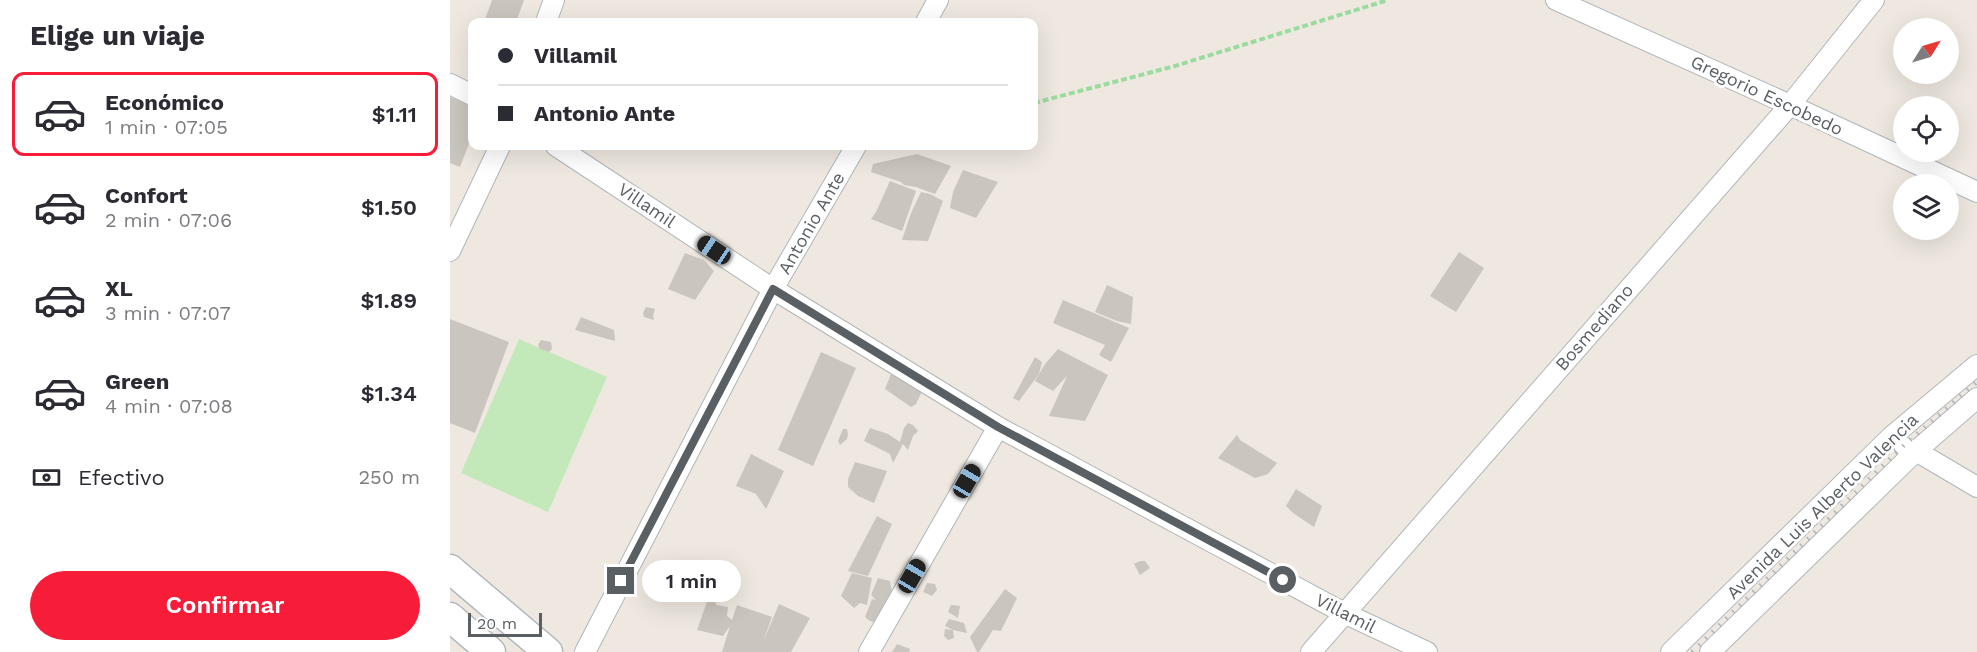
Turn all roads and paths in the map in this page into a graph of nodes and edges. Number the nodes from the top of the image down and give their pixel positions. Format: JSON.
{"nodes":[{"id":1,"x":554,"y":0,"type":"edge"},
{"id":2,"x":938,"y":0,"type":"edge"},
{"id":3,"x":1388,"y":0,"type":"edge"},
{"id":4,"x":1556,"y":0,"type":"edge"},
{"id":5,"x":1874,"y":0,"type":"edge"},
{"id":6,"x":547,"y":18,"type":"edge"},
{"id":7,"x":928,"y":18,"type":"edge"},
{"id":8,"x":450,"y":84,"type":"edge"},
{"id":9,"x":468,"y":93,"type":"edge"},
{"id":10,"x":1038,"y":102,"type":"edge"},
{"id":11,"x":1790,"y":105,"type":"junction"},
{"id":12,"x":498,"y":150,"type":"edge"},
{"id":13,"x":562,"y":150,"type":"edge"},
{"id":14,"x":854,"y":150,"type":"edge"},
{"id":15,"x":1977,"y":192,"type":"edge"},
{"id":16,"x":450,"y":251,"type":"edge"},
{"id":17,"x":773,"y":289,"type":"junction"},
{"id":18,"x":1977,"y":365,"type":"edge"},
{"id":19,"x":1977,"y":398,"type":"edge"},
{"id":20,"x":998,"y":427,"type":"junction"},
{"id":21,"x":1891,"y":437,"type":"junction"},
{"id":22,"x":1916,"y":451,"type":"junction"},
{"id":23,"x":1977,"y":487,"type":"edge"},
{"id":24,"x":450,"y":569,"type":"edge"},
{"id":25,"x":1344,"y":613,"type":"junction"},
{"id":26,"x":450,"y":617,"type":"edge"},
{"id":27,"x":491,"y":652,"type":"edge"},
{"id":28,"x":548,"y":652,"type":"edge"},
{"id":29,"x":585,"y":652,"type":"edge"},
{"id":30,"x":869,"y":652,"type":"edge"},
{"id":31,"x":1311,"y":652,"type":"edge"},
{"id":32,"x":1427,"y":652,"type":"edge"},
{"id":33,"x":1671,"y":652,"type":"edge"},
{"id":34,"x":1710,"y":652,"type":"edge"}],
"edges":[{"from":1,"to":6,"type":"street"},
{"from":2,"to":7,"type":"street"},
{"from":3,"to":10,"type":"path"},
{"from":4,"to":11,"type":"street","name":"Gregorio Escobedo"},
{"from":5,"to":11,"type":"street","name":"Bosmediano"},
{"from":8,"to":9,"type":"street"},
{"from":11,"to":15,"type":"street","name":"Gregorio Escobedo"},
{"from":11,"to":25,"type":"street","name":"Bosmediano"},
{"from":12,"to":16,"type":"street"},
{"from":13,"to":17,"type":"street","name":"Villamil"},
{"from":14,"to":17,"type":"street","name":"Antonio Ante"},
{"from":17,"to":20,"type":"street","name":"Villamil"},
{"from":17,"to":29,"type":"street","name":"Antonio Ante"},
{"from":18,"to":21,"type":"street","name":"Avenida Luis Alberto Valencia"},
{"from":19,"to":22,"type":"street","name":"Avenida Luis Alberto Valencia"},
{"from":20,"to":25,"type":"street","name":"Villamil"},
{"from":20,"to":30,"type":"street"},
{"from":21,"to":22,"type":"street"},
{"from":21,"to":33,"type":"street","name":"Avenida Luis Alberto Valencia"},
{"from":22,"to":23,"type":"street"},
{"from":22,"to":34,"type":"street","name":"Avenida Luis Alberto Valencia"},
{"from":24,"to":28,"type":"street"},
{"from":25,"to":31,"type":"street","name":"Bosmediano"},
{"from":25,"to":32,"type":"street","name":"Villamil"},
{"from":26,"to":27,"type":"street"}]}
